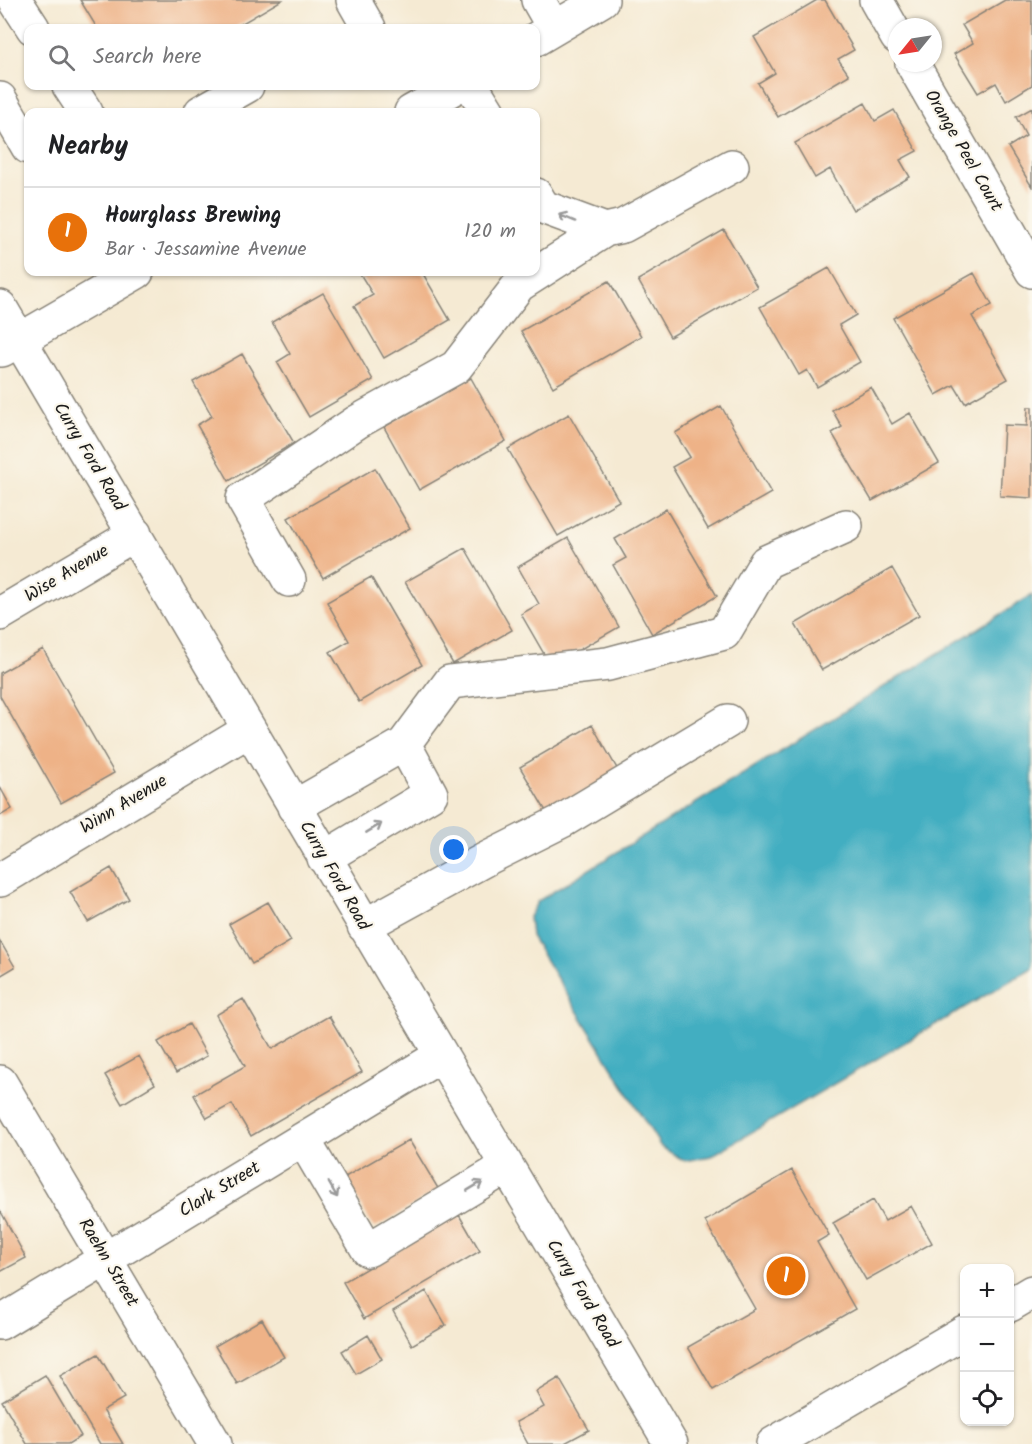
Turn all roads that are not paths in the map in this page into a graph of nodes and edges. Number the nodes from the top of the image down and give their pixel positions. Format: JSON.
{"nodes":[{"id":1,"x":15,"y":0,"type":"edge"},
{"id":2,"x":538,"y":0,"type":"edge"},
{"id":3,"x":602,"y":0,"type":"edge"},
{"id":4,"x":876,"y":0,"type":"edge"},
{"id":5,"x":888,"y":21,"type":"edge"},
{"id":6,"x":30,"y":24,"type":"edge"},
{"id":7,"x":545,"y":34,"type":"edge"},
{"id":8,"x":917,"y":72,"type":"edge"},
{"id":9,"x":72,"y":90,"type":"edge"},
{"id":10,"x":240,"y":90,"type":"edge"},
{"id":11,"x":447,"y":90,"type":"edge"},
{"id":12,"x":474,"y":90,"type":"edge"},
{"id":13,"x":0,"y":99,"type":"edge"},
{"id":14,"x":411,"y":105,"type":"edge"},
{"id":15,"x":83,"y":108,"type":"edge"},
{"id":16,"x":208,"y":108,"type":"edge"},
{"id":17,"x":486,"y":108,"type":"edge"},
{"id":18,"x":24,"y":140,"type":"edge"},
{"id":19,"x":732,"y":166,"type":"dead end"},
{"id":20,"x":540,"y":202,"type":"edge"},
{"id":21,"x":605,"y":230,"type":"junction"},
{"id":22,"x":540,"y":265,"type":"edge"},
{"id":23,"x":1032,"y":271,"type":"edge"},
{"id":24,"x":130,"y":276,"type":"edge"},
{"id":25,"x":515,"y":278,"type":"edge"},
{"id":26,"x":0,"y":307,"type":"edge"},
{"id":27,"x":10,"y":345,"type":"edge"},
{"id":28,"x":846,"y":526,"type":"dead end"},
{"id":29,"x":135,"y":534,"type":"junction"},
{"id":30,"x":289,"y":580,"type":"dead end"},
{"id":31,"x":3,"y":604,"type":"edge"},
{"id":32,"x":729,"y":721,"type":"dead end"},
{"id":33,"x":249,"y":730,"type":"junction"},
{"id":34,"x":404,"y":744,"type":"junction"},
{"id":35,"x":294,"y":807,"type":"junction"},
{"id":36,"x":324,"y":858,"type":"junction"},
{"id":37,"x":0,"y":880,"type":"edge"},
{"id":38,"x":364,"y":926,"type":"junction"},
{"id":39,"x":440,"y":1056,"type":"junction"},
{"id":40,"x":0,"y":1082,"type":"edge"},
{"id":41,"x":303,"y":1139,"type":"junction"},
{"id":42,"x":506,"y":1167,"type":"junction"},
{"id":43,"x":106,"y":1258,"type":"junction"},
{"id":44,"x":1032,"y":1292,"type":"edge"},
{"id":45,"x":1014,"y":1303,"type":"edge"},
{"id":46,"x":0,"y":1323,"type":"edge"},
{"id":47,"x":960,"y":1334,"type":"edge"},
{"id":48,"x":666,"y":1442,"type":"edge"},
{"id":49,"x":778,"y":1443,"type":"edge"},
{"id":50,"x":215,"y":1444,"type":"edge"}],
"edges":[{"from":1,"to":6,"type":"street"},
{"from":2,"to":7,"type":"street"},
{"from":3,"to":7,"type":"street"},
{"from":4,"to":5,"type":"street"},
{"from":8,"to":23,"type":"street","name":"Orange Peel Court"},
{"from":9,"to":15,"type":"street"},
{"from":10,"to":16,"type":"street"},
{"from":11,"to":14,"type":"street"},
{"from":12,"to":17,"type":"street"},
{"from":13,"to":18,"type":"street"},
{"from":19,"to":21,"type":"street"},
{"from":21,"to":20,"type":"street","one_way":true},
{"from":21,"to":22,"type":"street"},
{"from":24,"to":27,"type":"street"},
{"from":25,"to":30,"type":"street"},
{"from":26,"to":27,"type":"street","name":"Curry Ford Road"},
{"from":27,"to":29,"type":"street","name":"Curry Ford Road"},
{"from":28,"to":34,"type":"street"},
{"from":29,"to":31,"type":"street","name":"Wise Avenue"},
{"from":29,"to":33,"type":"street","name":"Curry Ford Road"},
{"from":32,"to":38,"type":"street"},
{"from":33,"to":35,"type":"street","name":"Curry Ford Road"},
{"from":33,"to":37,"type":"street","name":"Winn Avenue"},
{"from":34,"to":35,"type":"street"},
{"from":36,"to":34,"type":"street","one_way":true},
{"from":35,"to":36,"type":"street","name":"Curry Ford Road"},
{"from":36,"to":38,"type":"street","name":"Curry Ford Road"},
{"from":38,"to":39,"type":"street","name":"Curry Ford Road"},
{"from":39,"to":41,"type":"street","name":"Clark Street"},
{"from":39,"to":42,"type":"street","name":"Curry Ford Road"},
{"from":40,"to":43,"type":"street","name":"Raehn Street"},
{"from":41,"to":42,"type":"street","one_way":true},
{"from":41,"to":43,"type":"street","name":"Clark Street"},
{"from":42,"to":48,"type":"street","name":"Curry Ford Road"},
{"from":43,"to":46,"type":"street","name":"Clark Street"},
{"from":43,"to":50,"type":"street","name":"Raehn Street"},
{"from":44,"to":45,"type":"street"},
{"from":47,"to":49,"type":"street"}]}
